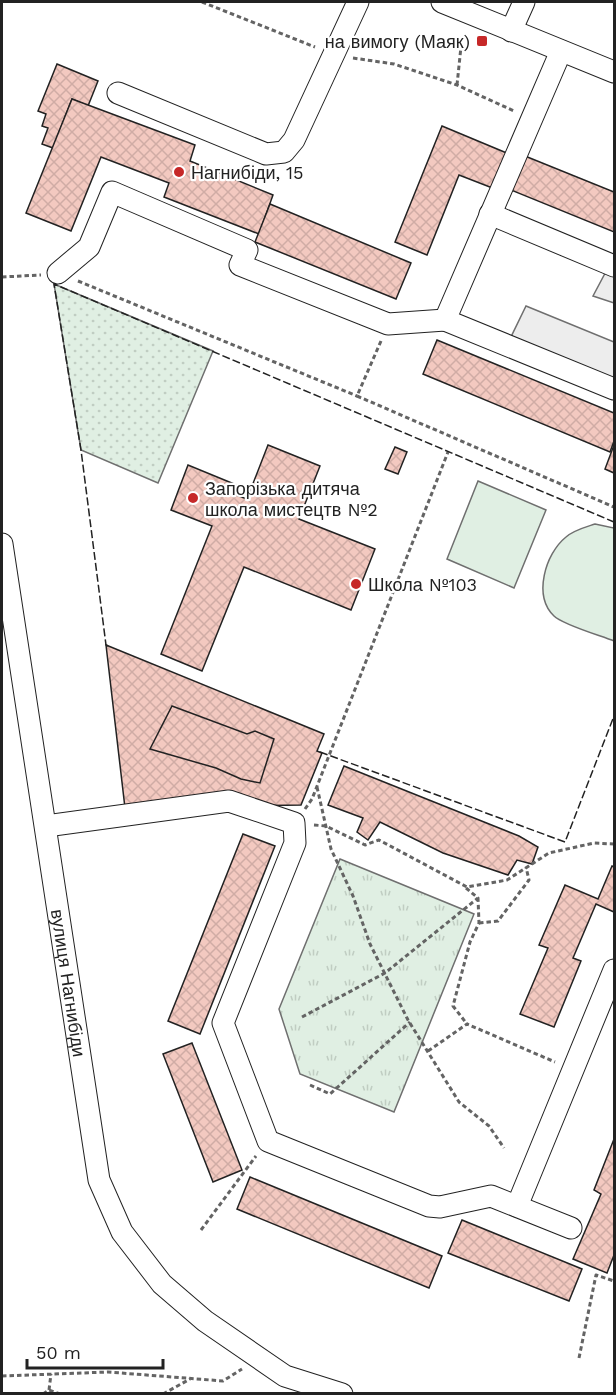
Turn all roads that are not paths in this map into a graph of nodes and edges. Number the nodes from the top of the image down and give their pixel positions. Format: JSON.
{"nodes":[{"id":1,"x":358,"y":2,"type":"edge"},
{"id":2,"x":442,"y":2,"type":"edge"},
{"id":3,"x":524,"y":2,"type":"edge"},
{"id":4,"x":511,"y":31,"type":"junction"},
{"id":5,"x":561,"y":51,"type":"junction"},
{"id":6,"x":615,"y":72,"type":"edge"},
{"id":7,"x":118,"y":93,"type":"dead end"},
{"id":8,"x":490,"y":214,"type":"junction"},
{"id":9,"x":615,"y":266,"type":"edge"},
{"id":10,"x":58,"y":273,"type":"road end"},
{"id":11,"x":445,"y":320,"type":"junction"},
{"id":12,"x":615,"y":389,"type":"edge"},
{"id":13,"x":2,"y":544,"type":"edge"},
{"id":14,"x":46,"y":826,"type":"junction"},
{"id":15,"x":614,"y":973,"type":"edge"},
{"id":16,"x":517,"y":1206,"type":"junction"},
{"id":17,"x":570,"y":1228,"type":"dead end"},
{"id":18,"x":342,"y":1394,"type":"edge"}],
"edges":[{"from":1,"to":7,"type":"street"},
{"from":2,"to":4,"type":"street"},
{"from":3,"to":4,"type":"street"},
{"from":4,"to":5,"type":"street"},
{"from":5,"to":6,"type":"street"},
{"from":5,"to":8,"type":"street"},
{"from":8,"to":9,"type":"street"},
{"from":8,"to":11,"type":"street"},
{"from":10,"to":11,"type":"street"},
{"from":11,"to":12,"type":"street"},
{"from":13,"to":14,"type":"street","name":"вулиця Нагнибіди"},
{"from":14,"to":16,"type":"street"},
{"from":14,"to":18,"type":"street","name":"вулиця Нагнибіди"},
{"from":15,"to":16,"type":"street"},
{"from":16,"to":17,"type":"street"}]}
